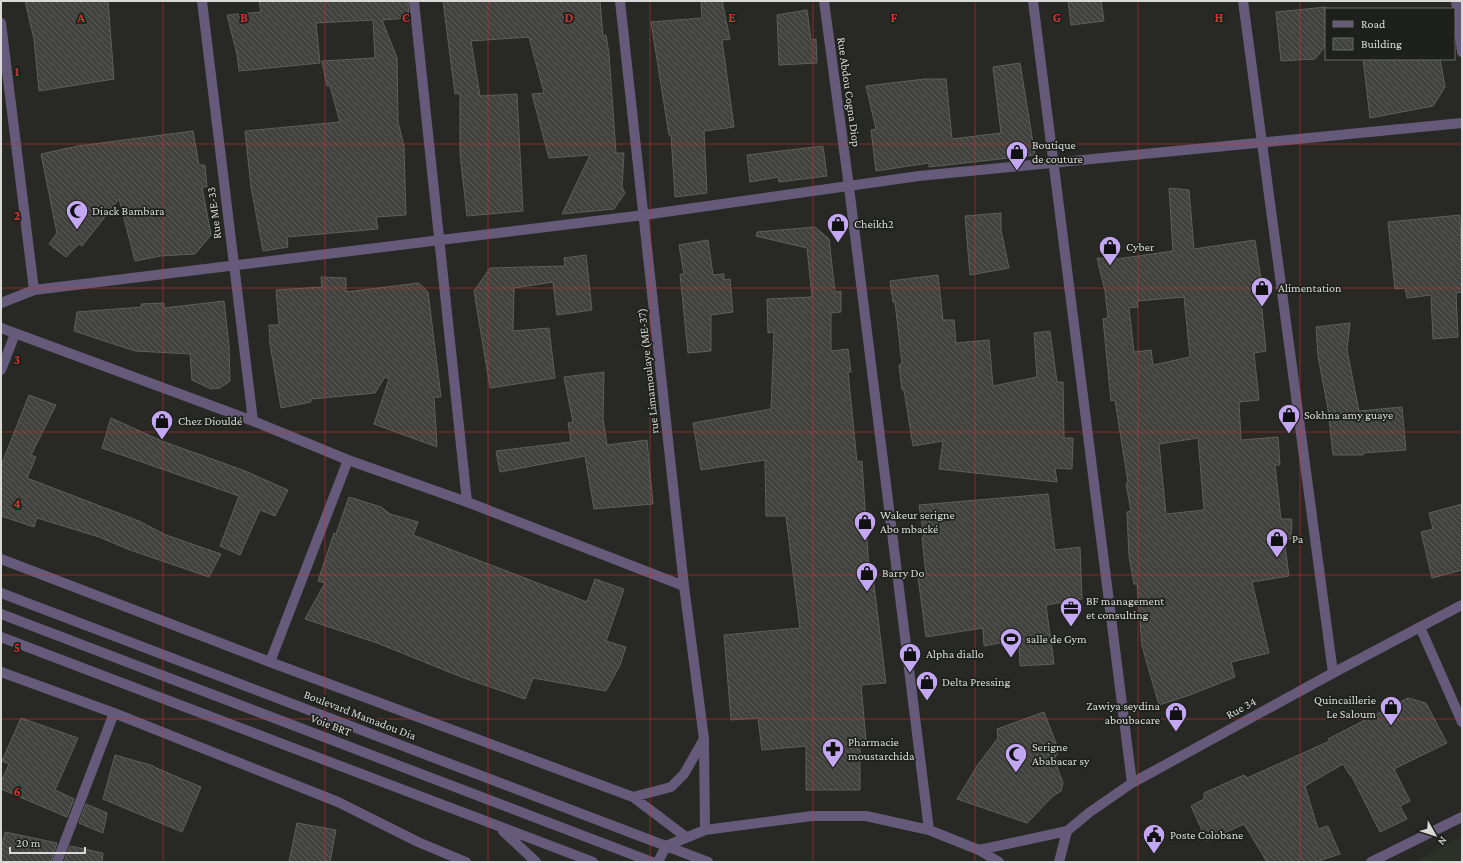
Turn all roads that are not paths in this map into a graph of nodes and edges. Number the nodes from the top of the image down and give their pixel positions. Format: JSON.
{"nodes":[{"id":1,"x":202,"y":1,"type":"edge"},
{"id":2,"x":414,"y":1,"type":"edge"},
{"id":3,"x":620,"y":1,"type":"edge"},
{"id":4,"x":824,"y":1,"type":"edge"},
{"id":5,"x":1033,"y":1,"type":"edge"},
{"id":6,"x":1243,"y":1,"type":"edge"},
{"id":7,"x":1456,"y":1,"type":"edge"},
{"id":8,"x":1,"y":23,"type":"edge"},
{"id":9,"x":1462,"y":52,"type":"edge"},
{"id":10,"x":1462,"y":123,"type":"edge"},
{"id":11,"x":1261,"y":142,"type":"junction"},
{"id":12,"x":1053,"y":163,"type":"junction"},
{"id":13,"x":849,"y":187,"type":"junction"},
{"id":14,"x":644,"y":215,"type":"junction"},
{"id":15,"x":439,"y":241,"type":"junction"},
{"id":16,"x":234,"y":265,"type":"junction"},
{"id":17,"x":34,"y":290,"type":"junction"},
{"id":18,"x":1,"y":303,"type":"edge"},
{"id":19,"x":1,"y":328,"type":"edge"},
{"id":20,"x":15,"y":334,"type":"junction"},
{"id":21,"x":1,"y":370,"type":"edge"},
{"id":22,"x":253,"y":421,"type":"junction"},
{"id":23,"x":348,"y":460,"type":"junction"},
{"id":24,"x":467,"y":502,"type":"junction"},
{"id":25,"x":1,"y":559,"type":"edge"},
{"id":26,"x":684,"y":586,"type":"junction"},
{"id":27,"x":1,"y":593,"type":"edge"},
{"id":28,"x":1462,"y":605,"type":"edge"},
{"id":29,"x":1,"y":614,"type":"edge"},
{"id":30,"x":1420,"y":627,"type":"junction"},
{"id":31,"x":1,"y":637,"type":"edge"},
{"id":32,"x":270,"y":662,"type":"junction"},
{"id":33,"x":1,"y":672,"type":"edge"},
{"id":34,"x":1333,"y":673,"type":"junction"},
{"id":35,"x":114,"y":713,"type":"junction"},
{"id":36,"x":1462,"y":722,"type":"edge"},
{"id":37,"x":704,"y":739,"type":"junction"},
{"id":38,"x":1132,"y":783,"type":"junction"},
{"id":39,"x":633,"y":796,"type":"junction"},
{"id":40,"x":1462,"y":817,"type":"edge"},
{"id":41,"x":497,"y":826,"type":"junction"},
{"id":42,"x":705,"y":830,"type":"junction"},
{"id":43,"x":929,"y":830,"type":"junction"},
{"id":44,"x":1067,"y":831,"type":"junction"},
{"id":45,"x":686,"y":837,"type":"junction"},
{"id":46,"x":666,"y":846,"type":"junction"},
{"id":47,"x":979,"y":850,"type":"junction"},
{"id":48,"x":57,"y":862,"type":"edge"},
{"id":49,"x":466,"y":862,"type":"edge"},
{"id":50,"x":536,"y":862,"type":"edge"},
{"id":51,"x":593,"y":862,"type":"edge"},
{"id":52,"x":652,"y":862,"type":"edge"},
{"id":53,"x":658,"y":862,"type":"edge"},
{"id":54,"x":708,"y":862,"type":"edge"},
{"id":55,"x":999,"y":862,"type":"edge"},
{"id":56,"x":1059,"y":862,"type":"edge"},
{"id":57,"x":1371,"y":862,"type":"edge"}],
"edges":[{"from":1,"to":16,"type":"street","name":"Rue ME-33"},
{"from":2,"to":15,"type":"street"},
{"from":3,"to":14,"type":"street","name":"rue Limamoulaye (ME-37)"},
{"from":4,"to":13,"type":"street","name":"Rue Abdou Cogna Diop"},
{"from":5,"to":12,"type":"street"},
{"from":6,"to":11,"type":"street"},
{"from":7,"to":9,"type":"street"},
{"from":8,"to":17,"type":"street"},
{"from":10,"to":11,"type":"street"},
{"from":11,"to":12,"type":"street"},
{"from":11,"to":34,"type":"street"},
{"from":12,"to":13,"type":"street"},
{"from":12,"to":38,"type":"street"},
{"from":13,"to":14,"type":"street"},
{"from":13,"to":43,"type":"street","name":"Rue Abdou Cogna Diop"},
{"from":14,"to":15,"type":"street"},
{"from":14,"to":26,"type":"street","name":"rue Limamoulaye (ME-37)"},
{"from":15,"to":16,"type":"street"},
{"from":15,"to":24,"type":"street"},
{"from":16,"to":17,"type":"street"},
{"from":16,"to":22,"type":"street","name":"Rue ME-33"},
{"from":17,"to":18,"type":"street"},
{"from":19,"to":20,"type":"street"},
{"from":20,"to":21,"type":"street"},
{"from":20,"to":22,"type":"street"},
{"from":22,"to":23,"type":"street"},
{"from":23,"to":24,"type":"street"},
{"from":23,"to":32,"type":"street"},
{"from":24,"to":26,"type":"street"},
{"from":25,"to":32,"type":"street"},
{"from":26,"to":37,"type":"street","name":"rue Limamoulaye (ME-37)"},
{"from":27,"to":46,"type":"street","name":"Boulevard Mamadou Dia"},
{"from":28,"to":30,"type":"street","name":"Rue 34"},
{"from":29,"to":52,"type":"street","name":"Voie BRT"},
{"from":30,"to":34,"type":"street","name":"Rue 34"},
{"from":30,"to":36,"type":"street"},
{"from":31,"to":41,"type":"street"},
{"from":32,"to":39,"type":"street"},
{"from":33,"to":35,"type":"street"},
{"from":34,"to":38,"type":"street","name":"Rue 34"},
{"from":35,"to":48,"type":"street"},
{"from":35,"to":49,"type":"street"},
{"from":37,"to":39,"type":"street"},
{"from":37,"to":42,"type":"street","name":"rue Limamoulaye (ME-37)"},
{"from":38,"to":44,"type":"street","name":"Rue 34"},
{"from":39,"to":45,"type":"street"},
{"from":40,"to":57,"type":"street"},
{"from":41,"to":50,"type":"street"},
{"from":41,"to":51,"type":"street"},
{"from":42,"to":43,"type":"street"},
{"from":42,"to":45,"type":"street"},
{"from":43,"to":47,"type":"street"},
{"from":44,"to":47,"type":"street"},
{"from":44,"to":56,"type":"street"},
{"from":45,"to":46,"type":"street"},
{"from":46,"to":53,"type":"street"},
{"from":46,"to":54,"type":"street","name":"Boulevard Mamadou Dia"},
{"from":47,"to":55,"type":"street"}]}
